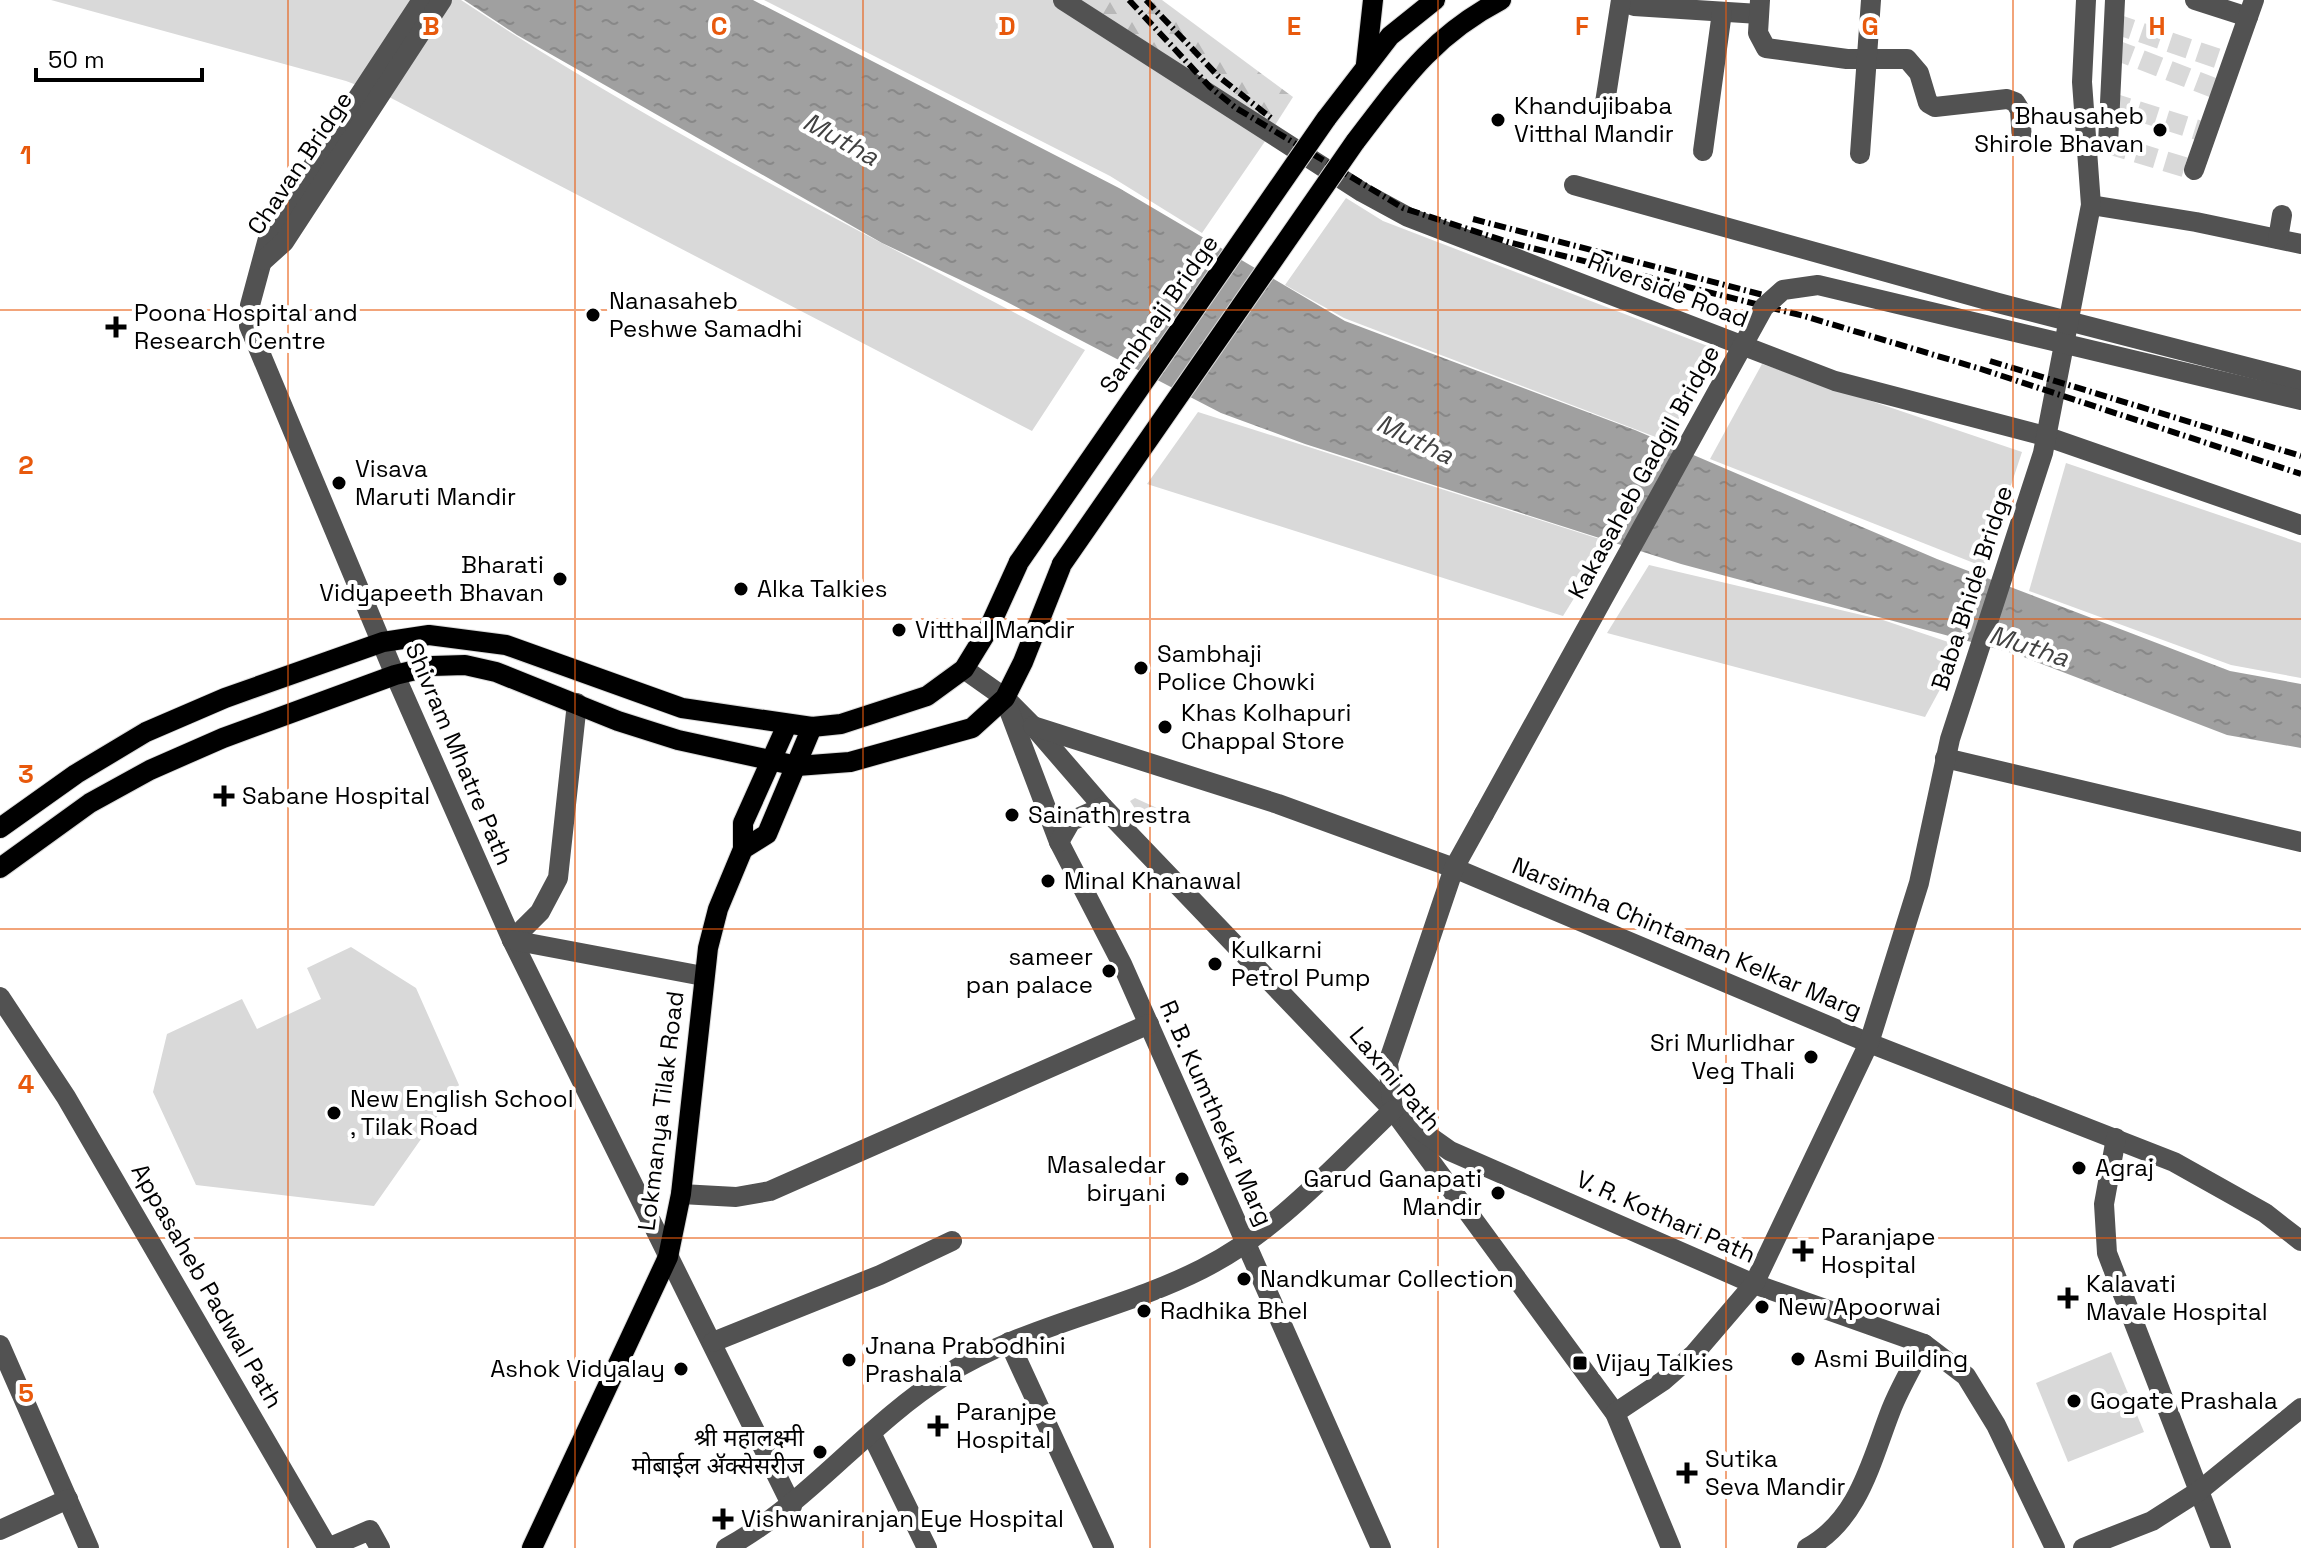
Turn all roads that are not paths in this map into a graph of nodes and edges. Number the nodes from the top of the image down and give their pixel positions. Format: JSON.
{"nodes":[{"id":1,"x":422,"y":0,"type":"edge"},
{"id":2,"x":442,"y":0,"type":"edge"},
{"id":3,"x":1063,"y":0,"type":"edge"},
{"id":4,"x":1373,"y":0,"type":"edge"},
{"id":5,"x":1501,"y":0,"type":"edge"},
{"id":6,"x":1621,"y":0,"type":"edge"},
{"id":7,"x":1871,"y":0,"type":"edge"},
{"id":8,"x":2086,"y":0,"type":"edge"},
{"id":9,"x":2115,"y":0,"type":"edge"},
{"id":10,"x":2195,"y":0,"type":"edge"},
{"id":11,"x":1424,"y":2,"type":"edge"},
{"id":12,"x":1470,"y":7,"type":"edge"},
{"id":13,"x":1759,"y":7,"type":"edge"},
{"id":14,"x":2251,"y":8,"type":"edge"},
{"id":15,"x":1722,"y":12,"type":"junction"},
{"id":16,"x":1452,"y":30,"type":"junction"},
{"id":17,"x":1868,"y":58,"type":"junction"},
{"id":18,"x":1366,"y":64,"type":"junction"},
{"id":19,"x":1604,"y":109,"type":"dead end"},
{"id":20,"x":2022,"y":141,"type":"dead end"},
{"id":21,"x":2108,"y":144,"type":"dead end"},
{"id":22,"x":1703,"y":151,"type":"dead end"},
{"id":23,"x":1860,"y":154,"type":"dead end"},
{"id":24,"x":2194,"y":170,"type":"dead end"},
{"id":25,"x":1574,"y":185,"type":"dead end"},
{"id":26,"x":2091,"y":205,"type":"junction"},
{"id":27,"x":2282,"y":215,"type":"dead end"},
{"id":28,"x":277,"y":237,"type":"junction"},
{"id":29,"x":2278,"y":239,"type":"junction"},
{"id":30,"x":2301,"y":244,"type":"edge"},
{"id":31,"x":264,"y":260,"type":"joint"},
{"id":32,"x":2070,"y":321,"type":"junction"},
{"id":33,"x":2301,"y":381,"type":"edge"},
{"id":34,"x":2301,"y":400,"type":"edge"},
{"id":35,"x":2044,"y":444,"type":"junction"},
{"id":36,"x":2301,"y":525,"type":"edge"},
{"id":37,"x":383,"y":642,"type":"junction"},
{"id":38,"x":964,"y":669,"type":"junction"},
{"id":39,"x":395,"y":675,"type":"junction"},
{"id":40,"x":1005,"y":698,"type":"junction"},
{"id":41,"x":577,"y":703,"type":"junction"},
{"id":42,"x":787,"y":725,"type":"junction"},
{"id":43,"x":1033,"y":726,"type":"junction"},
{"id":44,"x":812,"y":727,"type":"junction"},
{"id":45,"x":1948,"y":749,"type":"junction"},
{"id":46,"x":773,"y":762,"type":"junction"},
{"id":47,"x":797,"y":766,"type":"junction"},
{"id":48,"x":1103,"y":807,"type":"junction"},
{"id":49,"x":0,"y":828,"type":"edge"},
{"id":50,"x":1059,"y":842,"type":"junction"},
{"id":51,"x":2301,"y":842,"type":"edge"},
{"id":52,"x":743,"y":849,"type":"junction"},
{"id":53,"x":0,"y":868,"type":"edge"},
{"id":54,"x":1454,"y":868,"type":"junction"},
{"id":55,"x":512,"y":940,"type":"junction"},
{"id":56,"x":703,"y":976,"type":"junction"},
{"id":57,"x":0,"y":997,"type":"edge"},
{"id":58,"x":1149,"y":1024,"type":"junction"},
{"id":59,"x":1869,"y":1043,"type":"junction"},
{"id":60,"x":1393,"y":1110,"type":"junction"},
{"id":61,"x":2116,"y":1138,"type":"junction"},
{"id":62,"x":681,"y":1194,"type":"junction"},
{"id":63,"x":2299,"y":1234,"type":"edge"},
{"id":64,"x":952,"y":1241,"type":"dead end"},
{"id":65,"x":1245,"y":1242,"type":"junction"},
{"id":66,"x":668,"y":1257,"type":"junction"},
{"id":67,"x":1754,"y":1284,"type":"junction"},
{"id":68,"x":713,"y":1342,"type":"junction"},
{"id":69,"x":1009,"y":1342,"type":"junction"},
{"id":70,"x":1924,"y":1344,"type":"junction"},
{"id":71,"x":0,"y":1345,"type":"edge"},
{"id":72,"x":2301,"y":1408,"type":"edge"},
{"id":73,"x":1615,"y":1413,"type":"junction"},
{"id":74,"x":872,"y":1435,"type":"junction"},
{"id":75,"x":2199,"y":1491,"type":"junction"},
{"id":76,"x":68,"y":1499,"type":"junction"},
{"id":77,"x":792,"y":1506,"type":"junction"},
{"id":78,"x":0,"y":1530,"type":"edge"},
{"id":79,"x":89,"y":1548,"type":"edge"},
{"id":80,"x":380,"y":1548,"type":"edge"},
{"id":81,"x":532,"y":1548,"type":"edge"},
{"id":82,"x":726,"y":1548,"type":"edge"},
{"id":83,"x":927,"y":1548,"type":"edge"},
{"id":84,"x":1104,"y":1548,"type":"edge"},
{"id":85,"x":1381,"y":1548,"type":"edge"},
{"id":86,"x":1671,"y":1548,"type":"edge"},
{"id":87,"x":1807,"y":1548,"type":"edge"},
{"id":88,"x":2055,"y":1548,"type":"edge"},
{"id":89,"x":2083,"y":1548,"type":"edge"},
{"id":90,"x":2221,"y":1548,"type":"edge"}],
"edges":[{"from":1,"to":28,"type":"street","name":"Chavan Bridge"},
{"from":2,"to":28,"type":"street","name":"Chavan Bridge"},
{"from":3,"to":35,"type":"street","name":"Riverside Road"},
{"from":4,"to":18,"type":"main road"},
{"from":5,"to":12,"type":"main road"},
{"from":6,"to":15,"type":"street"},
{"from":6,"to":19,"type":"street"},
{"from":7,"to":17,"type":"street"},
{"from":8,"to":26,"type":"street","name":"Baba Bhide Bridge"},
{"from":9,"to":21,"type":"street"},
{"from":10,"to":14,"type":"street"},
{"from":11,"to":16,"type":"main road"},
{"from":11,"to":18,"type":"main road","name":"Sambhaji Bridge"},
{"from":12,"to":16,"type":"main road"},
{"from":13,"to":15,"type":"street"},
{"from":13,"to":17,"type":"street"},
{"from":14,"to":24,"type":"street"},
{"from":15,"to":22,"type":"street"},
{"from":16,"to":40,"type":"main road","bridge":true},
{"from":17,"to":20,"type":"street"},
{"from":17,"to":23,"type":"street"},
{"from":18,"to":38,"type":"main road","name":"Sambhaji Bridge","bridge":true},
{"from":25,"to":32,"type":"street"},
{"from":26,"to":29,"type":"street"},
{"from":26,"to":32,"type":"street","name":"Baba Bhide Bridge"},
{"from":27,"to":29,"type":"street"},
{"from":28,"to":31,"type":"street","name":"Chavan Bridge"},
{"from":29,"to":30,"type":"street"},
{"from":31,"to":37,"type":"street","name":"Shivram Mhatre Path"},
{"from":32,"to":33,"type":"street"},
{"from":32,"to":35,"type":"street","name":"Baba Bhide Bridge"},
{"from":34,"to":54,"type":"street","name":"Kakasaheb Gadgil Bridge","bridge":true},
{"from":35,"to":36,"type":"street","name":"Riverside Road"},
{"from":35,"to":45,"type":"street","name":"Baba Bhide Bridge"},
{"from":37,"to":39,"type":"street","name":"Shivram Mhatre Path"},
{"from":37,"to":42,"type":"main road"},
{"from":37,"to":49,"type":"main road"},
{"from":38,"to":40,"type":"street","name":"Laxmi Path"},
{"from":38,"to":44,"type":"main road"},
{"from":39,"to":41,"type":"main road"},
{"from":39,"to":53,"type":"main road"},
{"from":39,"to":55,"type":"street","name":"Shivram Mhatre Path"},
{"from":40,"to":43,"type":"street","name":"Laxmi Path"},
{"from":40,"to":47,"type":"main road"},
{"from":40,"to":50,"type":"street","name":"R. B. Kumthekar Marg"},
{"from":41,"to":46,"type":"main road"},
{"from":41,"to":55,"type":"street"},
{"from":42,"to":44,"type":"main road"},
{"from":42,"to":46,"type":"main road"},
{"from":43,"to":48,"type":"street","name":"Laxmi Path"},
{"from":43,"to":54,"type":"street","name":"Narsimha Chintaman Kelkar Marg"},
{"from":44,"to":47,"type":"main road"},
{"from":45,"to":51,"type":"street"},
{"from":45,"to":59,"type":"street","name":"Baba Bhide Bridge"},
{"from":46,"to":47,"type":"main road"},
{"from":46,"to":52,"type":"main road"},
{"from":47,"to":52,"type":"main road"},
{"from":48,"to":50,"type":"street"},
{"from":48,"to":60,"type":"street","name":"Laxmi Path"},
{"from":50,"to":58,"type":"street","name":"R. B. Kumthekar Marg"},
{"from":52,"to":56,"type":"main road","name":"Lokmanya Tilak Road"},
{"from":54,"to":59,"type":"street","name":"Narsimha Chintaman Kelkar Marg"},
{"from":54,"to":60,"type":"street","name":"Kakasaheb Gadgil Bridge"},
{"from":55,"to":56,"type":"street"},
{"from":55,"to":66,"type":"street","name":"Shivram Mhatre Path"},
{"from":56,"to":62,"type":"main road","name":"Lokmanya Tilak Road"},
{"from":57,"to":80,"type":"street","name":"Appasaheb Padwal Path"},
{"from":58,"to":62,"type":"street"},
{"from":58,"to":65,"type":"street","name":"R. B. Kumthekar Marg"},
{"from":59,"to":61,"type":"street","name":"Narsimha Chintaman Kelkar Marg"},
{"from":59,"to":67,"type":"street","name":"Baba Bhide Bridge"},
{"from":60,"to":65,"type":"street"},
{"from":60,"to":67,"type":"street","name":"V. R. Kothari Path"},
{"from":60,"to":73,"type":"street","name":"Laxmi Path"},
{"from":61,"to":63,"type":"street","name":"Narsimha Chintaman Kelkar Marg"},
{"from":61,"to":75,"type":"street"},
{"from":62,"to":66,"type":"main road","name":"Lokmanya Tilak Road"},
{"from":64,"to":68,"type":"street"},
{"from":65,"to":69,"type":"street"},
{"from":65,"to":85,"type":"street","name":"R. B. Kumthekar Marg"},
{"from":66,"to":68,"type":"street","name":"Shivram Mhatre Path"},
{"from":66,"to":81,"type":"main road","name":"Lokmanya Tilak Road"},
{"from":67,"to":70,"type":"street","name":"V. R. Kothari Path"},
{"from":67,"to":73,"type":"street","name":"Baba Bhide Bridge"},
{"from":68,"to":77,"type":"street","name":"Shivram Mhatre Path"},
{"from":69,"to":74,"type":"street"},
{"from":69,"to":84,"type":"street"},
{"from":70,"to":87,"type":"street"},
{"from":70,"to":88,"type":"street","name":"V. R. Kothari Path"},
{"from":71,"to":76,"type":"street"},
{"from":72,"to":75,"type":"street"},
{"from":73,"to":86,"type":"street","name":"Laxmi Path"},
{"from":74,"to":77,"type":"street"},
{"from":74,"to":83,"type":"street"},
{"from":75,"to":89,"type":"street"},
{"from":75,"to":90,"type":"street"},
{"from":76,"to":78,"type":"street"},
{"from":76,"to":79,"type":"street"},
{"from":77,"to":82,"type":"street"}]}
